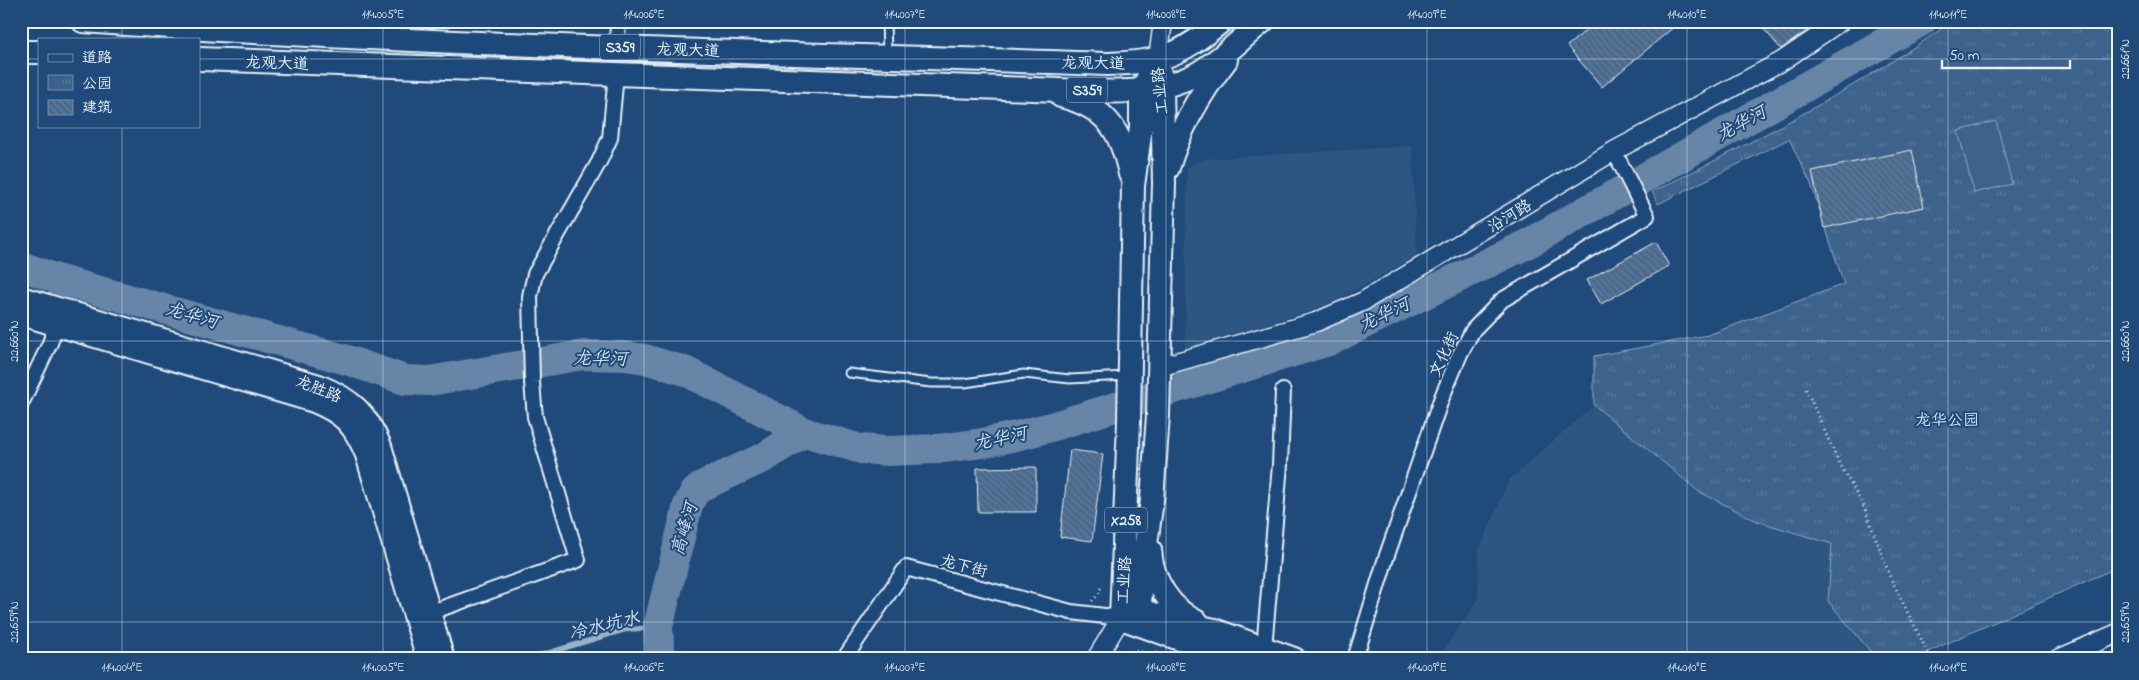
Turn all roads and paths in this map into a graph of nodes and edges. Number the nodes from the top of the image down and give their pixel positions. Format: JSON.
{"nodes":[{"id":1,"x":83,"y":21,"type":"edge"},
{"id":2,"x":618,"y":21,"type":"edge"},
{"id":3,"x":886,"y":21,"type":"edge"},
{"id":4,"x":1162,"y":21,"type":"edge"},
{"id":5,"x":1222,"y":21,"type":"edge"},
{"id":6,"x":1263,"y":21,"type":"edge"},
{"id":7,"x":1841,"y":21,"type":"edge"},
{"id":8,"x":1240,"y":42,"type":"junction"},
{"id":9,"x":617,"y":47,"type":"junction"},
{"id":10,"x":21,"y":52,"type":"edge"},
{"id":11,"x":38,"y":52,"type":"edge"},
{"id":12,"x":887,"y":56,"type":"junction"},
{"id":13,"x":200,"y":59,"type":"edge"},
{"id":14,"x":1158,"y":60,"type":"junction"},
{"id":15,"x":616,"y":74,"type":"junction"},
{"id":16,"x":1162,"y":88,"type":"junction"},
{"id":17,"x":1033,"y":89,"type":"junction"},
{"id":18,"x":1140,"y":91,"type":"junction"},
{"id":19,"x":1618,"y":158,"type":"junction"},
{"id":20,"x":1164,"y":183,"type":"junction"},
{"id":21,"x":1133,"y":186,"type":"junction"},
{"id":22,"x":21,"y":296,"type":"edge"},
{"id":23,"x":21,"y":315,"type":"edge"},
{"id":24,"x":59,"y":317,"type":"junction"},
{"id":25,"x":1159,"y":370,"type":"junction"},
{"id":26,"x":849,"y":373,"type":"dead end"},
{"id":27,"x":1129,"y":379,"type":"junction"},
{"id":28,"x":1806,"y":389,"type":"dead end"},
{"id":29,"x":1283,"y":391,"type":"dead end"},
{"id":30,"x":21,"y":404,"type":"edge"},
{"id":31,"x":1149,"y":536,"type":"junction"},
{"id":32,"x":1130,"y":613,"type":"junction"},
{"id":33,"x":423,"y":615,"type":"junction"},
{"id":34,"x":1214,"y":630,"type":"junction"},
{"id":35,"x":2118,"y":633,"type":"edge"},
{"id":36,"x":1264,"y":648,"type":"junction"},
{"id":37,"x":1163,"y":655,"type":"dead end"},
{"id":38,"x":427,"y":659,"type":"edge"},
{"id":39,"x":444,"y":659,"type":"edge"},
{"id":40,"x":844,"y":659,"type":"edge"},
{"id":41,"x":1096,"y":659,"type":"edge"},
{"id":42,"x":1113,"y":659,"type":"edge"},
{"id":43,"x":1235,"y":659,"type":"edge"},
{"id":44,"x":1294,"y":659,"type":"edge"},
{"id":45,"x":1355,"y":659,"type":"edge"},
{"id":46,"x":1931,"y":659,"type":"edge"},
{"id":47,"x":2058,"y":659,"type":"edge"}],
"edges":[{"from":1,"to":9,"type":"main road","name":"龙观大道","number":"S359"},
{"from":2,"to":9,"type":"street"},
{"from":3,"to":12,"type":"lane"},
{"from":4,"to":14,"type":"street"},
{"from":5,"to":14,"type":"main road","name":"龙观大道","number":"S359"},
{"from":6,"to":8,"type":"main road","name":"龙观大道","number":"S359"},
{"from":7,"to":19,"type":"street","name":"沿河路"},
{"from":8,"to":16,"type":"main road","name":"龙观大道","number":"S359"},
{"from":8,"to":20,"type":"main road"},
{"from":9,"to":12,"type":"main road","name":"龙观大道","number":"S359"},
{"from":10,"to":11,"type":"main road"},
{"from":12,"to":14,"type":"main road","name":"龙观大道","number":"S359"},
{"from":13,"to":15,"type":"main road","name":"龙观大道","number":"S359"},
{"from":14,"to":16,"type":"main road","name":"工业路","number":"X258"},
{"from":14,"to":18,"type":"main road","name":"工业路"},
{"from":15,"to":17,"type":"main road","name":"龙观大道","number":"S359"},
{"from":15,"to":33,"type":"street"},
{"from":16,"to":18,"type":"main road","name":"龙观大道","number":"S359"},
{"from":16,"to":20,"type":"main road","name":"工业路","number":"X258"},
{"from":17,"to":18,"type":"main road","name":"龙观大道","number":"S359"},
{"from":17,"to":21,"type":"main road"},
{"from":18,"to":21,"type":"main road","name":"工业路","number":"X258"},
{"from":19,"to":25,"type":"street","name":"沿河路"},
{"from":19,"to":45,"type":"street","name":"文化街"},
{"from":20,"to":25,"type":"main road","name":"工业路","number":"X258"},
{"from":21,"to":27,"type":"main road","name":"工业路","number":"X258"},
{"from":22,"to":24,"type":"main road","name":"龙胜路"},
{"from":23,"to":24,"type":"main road","name":"龙胜路"},
{"from":24,"to":30,"type":"street"},
{"from":24,"to":33,"type":"main road","name":"龙胜路"},
{"from":25,"to":31,"type":"main road","name":"工业路","number":"X258"},
{"from":26,"to":27,"type":"lane"},
{"from":27,"to":32,"type":"main road","name":"工业路","number":"X258"},
{"from":28,"to":46,"type":"path"},
{"from":29,"to":36,"type":"street"},
{"from":31,"to":32,"type":"main road","name":"工业路","number":"X258"},
{"from":31,"to":34,"type":"main road"},
{"from":32,"to":34,"type":"main road","name":"工业路"},
{"from":32,"to":40,"type":"street","name":"龙下街"},
{"from":32,"to":41,"type":"street"},
{"from":32,"to":43,"type":"main road","name":"工业路"},
{"from":33,"to":38,"type":"main road","name":"龙胜路"},
{"from":33,"to":39,"type":"main road","name":"龙胜路"},
{"from":34,"to":36,"type":"main road","name":"工业路"},
{"from":35,"to":47,"type":"street"},
{"from":36,"to":44,"type":"main road","name":"工业路"},
{"from":37,"to":42,"type":"path"}]}
